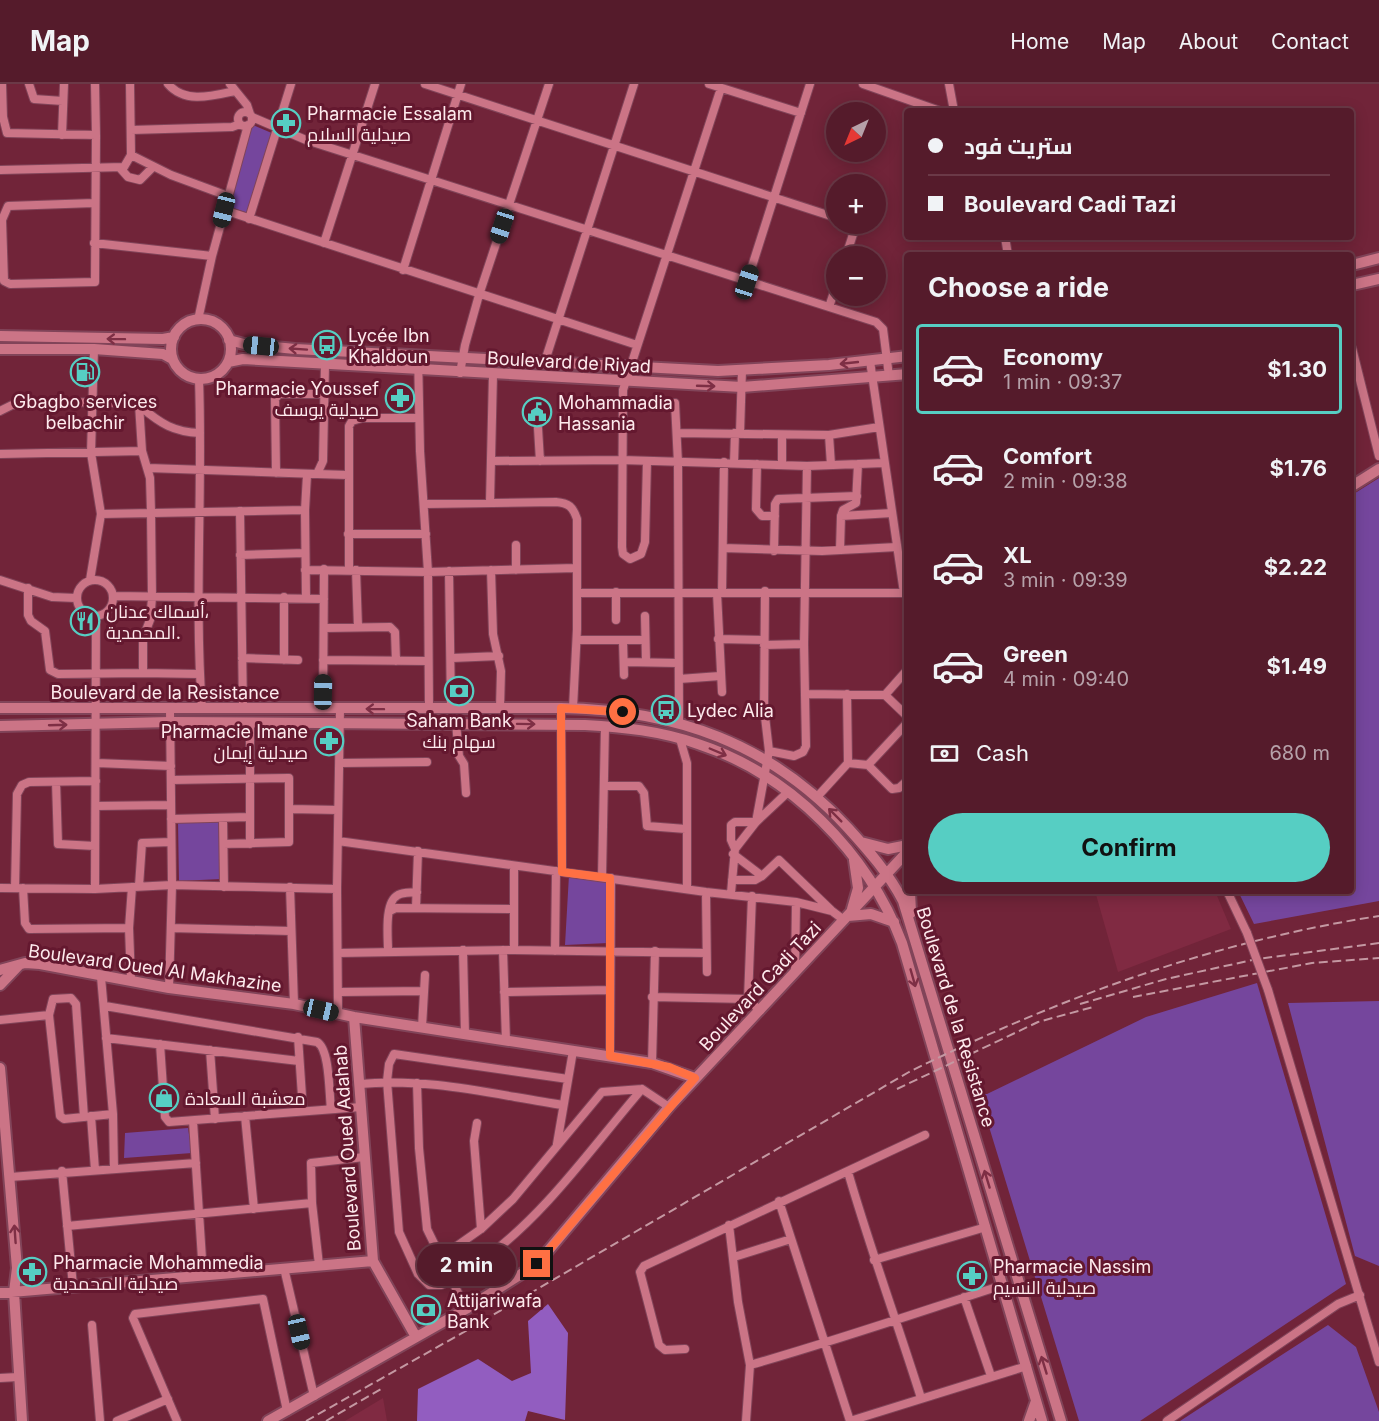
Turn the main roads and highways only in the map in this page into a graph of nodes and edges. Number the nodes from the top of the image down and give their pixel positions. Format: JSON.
{"nodes":[{"id":1,"x":1379,"y":258,"type":"edge"},
{"id":2,"x":1354,"y":264,"type":"edge"},
{"id":3,"x":1379,"y":279,"type":"edge"},
{"id":4,"x":1354,"y":285,"type":"edge"},
{"id":5,"x":0,"y":336,"type":"edge"},
{"id":6,"x":174,"y":337,"type":"junction"},
{"id":7,"x":229,"y":340,"type":"junction"},
{"id":8,"x":0,"y":349,"type":"edge"},
{"id":9,"x":904,"y":357,"type":"edge"},
{"id":10,"x":172,"y":359,"type":"junction"},
{"id":11,"x":228,"y":362,"type":"junction"},
{"id":12,"x":904,"y":374,"type":"edge"},
{"id":13,"x":1379,"y":470,"type":"edge"},
{"id":14,"x":1354,"y":485,"type":"edge"},
{"id":15,"x":1,"y":707,"type":"edge"},
{"id":16,"x":0,"y":726,"type":"edge"},
{"id":17,"x":861,"y":842,"type":"junction"},
{"id":18,"x":904,"y":846,"type":"edge"},
{"id":19,"x":904,"y":856,"type":"edge"},
{"id":20,"x":853,"y":857,"type":"junction"},
{"id":21,"x":887,"y":875,"type":"junction"},
{"id":22,"x":876,"y":887,"type":"junction"},
{"id":23,"x":910,"y":894,"type":"edge"},
{"id":24,"x":848,"y":916,"type":"junction"},
{"id":25,"x":911,"y":920,"type":"junction"},
{"id":26,"x":894,"y":922,"type":"junction"},
{"id":27,"x":0,"y":959,"type":"edge"},
{"id":28,"x":10,"y":967,"type":"edge"},
{"id":29,"x":0,"y":985,"type":"edge"},
{"id":30,"x":354,"y":1017,"type":"junction"},
{"id":31,"x":0,"y":1068,"type":"edge"},
{"id":32,"x":695,"y":1078,"type":"junction"},
{"id":33,"x":373,"y":1262,"type":"junction"},
{"id":34,"x":14,"y":1292,"type":"junction"},
{"id":35,"x":0,"y":1293,"type":"edge"},
{"id":36,"x":416,"y":1337,"type":"junction"},
{"id":37,"x":1036,"y":1401,"type":"junction"},
{"id":38,"x":22,"y":1421,"type":"edge"},
{"id":39,"x":268,"y":1421,"type":"edge"},
{"id":40,"x":1029,"y":1421,"type":"edge"},
{"id":41,"x":1041,"y":1421,"type":"edge"},
{"id":42,"x":1061,"y":1421,"type":"edge"}],
"edges":[{"from":1,"to":2,"type":"main road"},
{"from":3,"to":4,"type":"main road"},
{"from":6,"to":5,"type":"main road","one_way":true},
{"from":6,"to":7,"type":"main road"},
{"from":6,"to":10,"type":"main road"},
{"from":9,"to":7,"type":"main road","name":"Boulevard de Riyad","one_way":true},
{"from":7,"to":11,"type":"main road"},
{"from":8,"to":10,"type":"main road"},
{"from":10,"to":11,"type":"main road"},
{"from":11,"to":12,"type":"main road","name":"Boulevard de Riyad","one_way":true},
{"from":13,"to":14,"type":"main road"},
{"from":17,"to":15,"type":"main road","name":"Boulevard de la Resistance","one_way":true},
{"from":16,"to":20,"type":"main road","name":"Boulevard de la Resistance","one_way":true},
{"from":17,"to":18,"type":"main road"},
{"from":17,"to":21,"type":"main road","name":"Boulevard de la Resistance"},
{"from":19,"to":21,"type":"main road","name":"Boulevard Cadi Tazi"},
{"from":20,"to":22,"type":"main road","name":"Boulevard de la Resistance"},
{"from":20,"to":24,"type":"main road"},
{"from":21,"to":22,"type":"main road","name":"Boulevard Cadi Tazi"},
{"from":21,"to":25,"type":"main road","name":"Boulevard de la Resistance"},
{"from":22,"to":24,"type":"main road","name":"Boulevard Cadi Tazi"},
{"from":22,"to":26,"type":"main road","name":"Boulevard de la Resistance"},
{"from":23,"to":25,"type":"main road"},
{"from":24,"to":26,"type":"main road"},
{"from":24,"to":32,"type":"main road","name":"Boulevard Cadi Tazi"},
{"from":42,"to":25,"type":"main road","name":"Boulevard de la Resistance","one_way":true},
{"from":26,"to":37,"type":"main road","name":"Boulevard de la Resistance","one_way":true},
{"from":27,"to":28,"type":"main road"},
{"from":28,"to":29,"type":"main road"},
{"from":28,"to":30,"type":"main road","name":"Boulevard Oued Al Makhazine"},
{"from":30,"to":32,"type":"main road","name":"Boulevard Oued Al Makhazine"},
{"from":30,"to":33,"type":"main road","name":"Boulevard Oued Adahab"},
{"from":34,"to":31,"type":"main road","one_way":true},
{"from":32,"to":36,"type":"main road","name":"Boulevard Cadi Tazi"},
{"from":33,"to":34,"type":"main road"},
{"from":33,"to":36,"type":"main road","name":"Boulevard Oued Adahab"},
{"from":34,"to":35,"type":"main road"},
{"from":34,"to":38,"type":"main road"},
{"from":36,"to":39,"type":"main road","name":"Boulevard Cadi Tazi"},
{"from":37,"to":40,"type":"main road"},
{"from":37,"to":41,"type":"main road","name":"Boulevard de la Resistance"}]}
